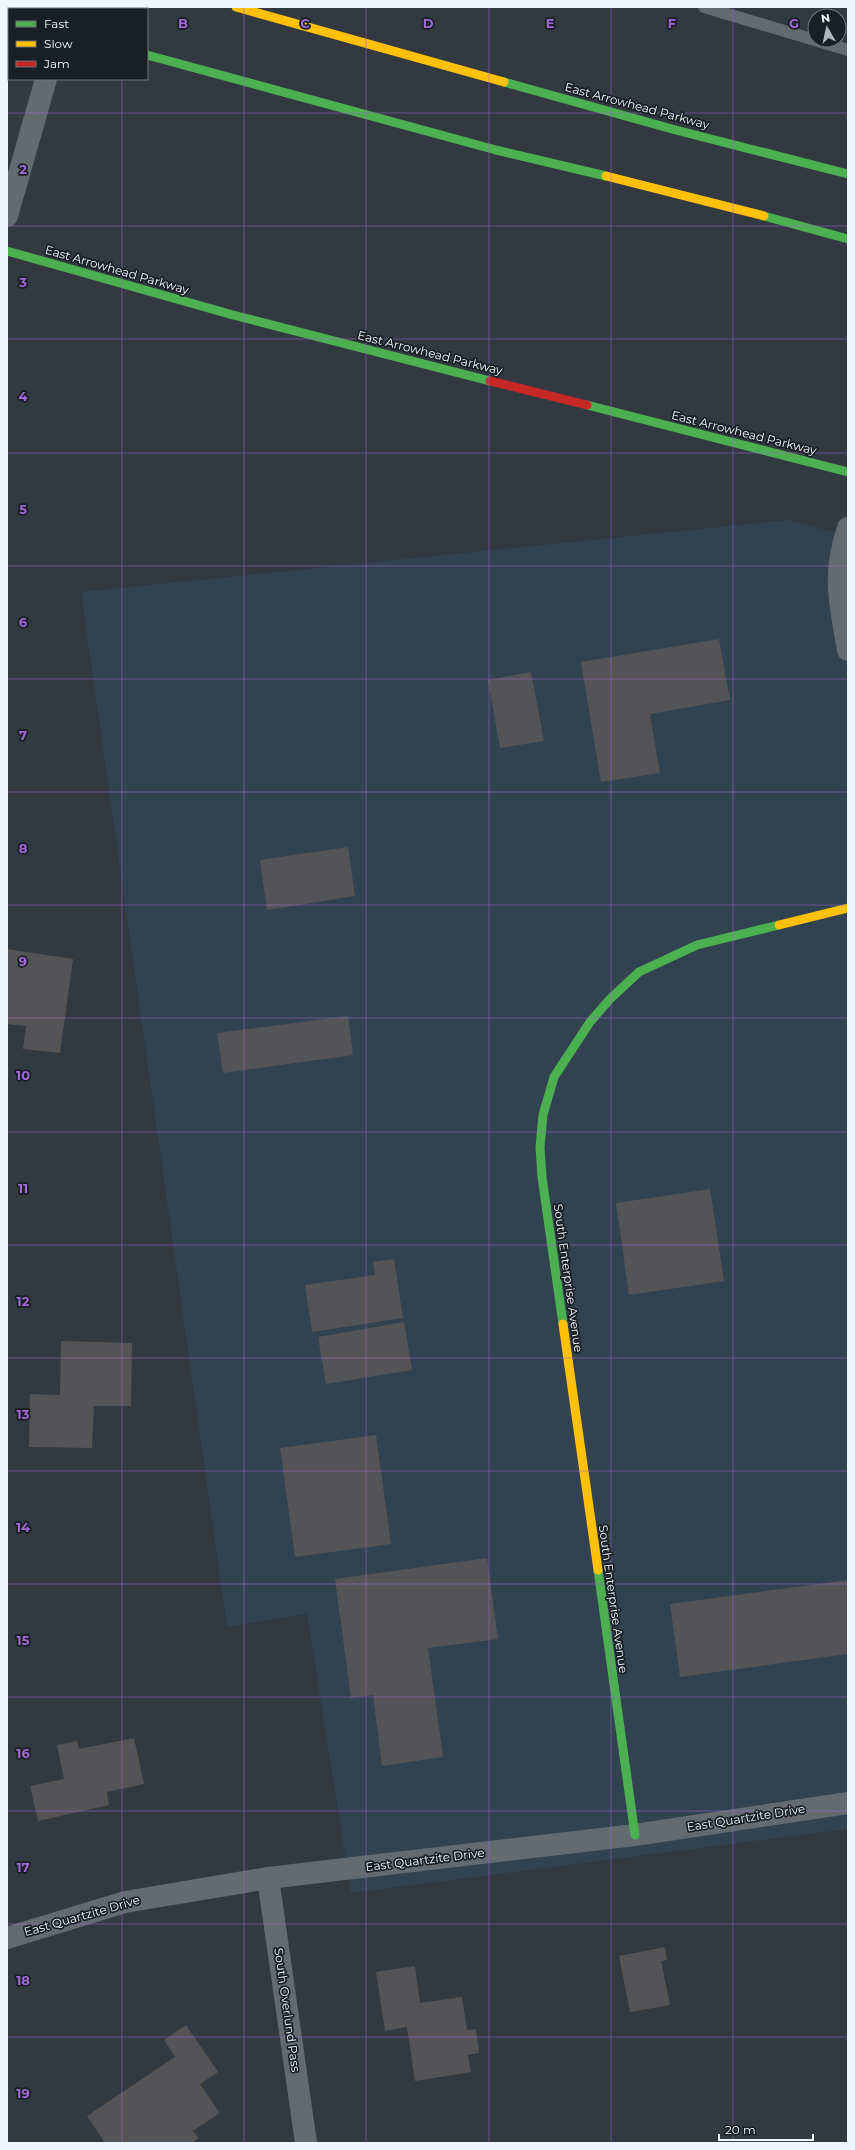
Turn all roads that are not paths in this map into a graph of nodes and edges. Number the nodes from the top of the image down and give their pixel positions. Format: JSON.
{"nodes":[{"id":1,"x":236,"y":7,"type":"edge"},
{"id":2,"x":704,"y":7,"type":"edge"},
{"id":3,"x":720,"y":9,"type":"edge"},
{"id":4,"x":848,"y":50,"type":"edge"},
{"id":5,"x":148,"y":54,"type":"edge"},
{"id":6,"x":46,"y":80,"type":"edge"},
{"id":7,"x":848,"y":174,"type":"edge"},
{"id":8,"x":7,"y":216,"type":"edge"},
{"id":9,"x":848,"y":239,"type":"edge"},
{"id":10,"x":7,"y":251,"type":"edge"},
{"id":11,"x":848,"y":472,"type":"edge"},
{"id":12,"x":848,"y":528,"type":"edge"},
{"id":13,"x":848,"y":650,"type":"edge"},
{"id":14,"x":848,"y":908,"type":"edge"},
{"id":15,"x":848,"y":1803,"type":"edge"},
{"id":16,"x":635,"y":1835,"type":"junction"},
{"id":17,"x":268,"y":1878,"type":"junction"},
{"id":18,"x":7,"y":1938,"type":"edge"},
{"id":19,"x":306,"y":2143,"type":"edge"}],
"edges":[{"from":1,"to":7,"type":"street","name":"East Arrowhead Parkway"},
{"from":2,"to":3,"type":"lane"},
{"from":3,"to":4,"type":"lane"},
{"from":5,"to":9,"type":"street"},
{"from":6,"to":8,"type":"street"},
{"from":10,"to":11,"type":"street","name":"East Arrowhead Parkway"},
{"from":12,"to":13,"type":"street"},
{"from":14,"to":16,"type":"street","name":"South Enterprise Avenue"},
{"from":15,"to":16,"type":"street","name":"East Quartzite Drive"},
{"from":16,"to":17,"type":"street","name":"East Quartzite Drive"},
{"from":17,"to":18,"type":"street","name":"East Quartzite Drive"},
{"from":17,"to":19,"type":"street","name":"South Overlund Pass"}]}
